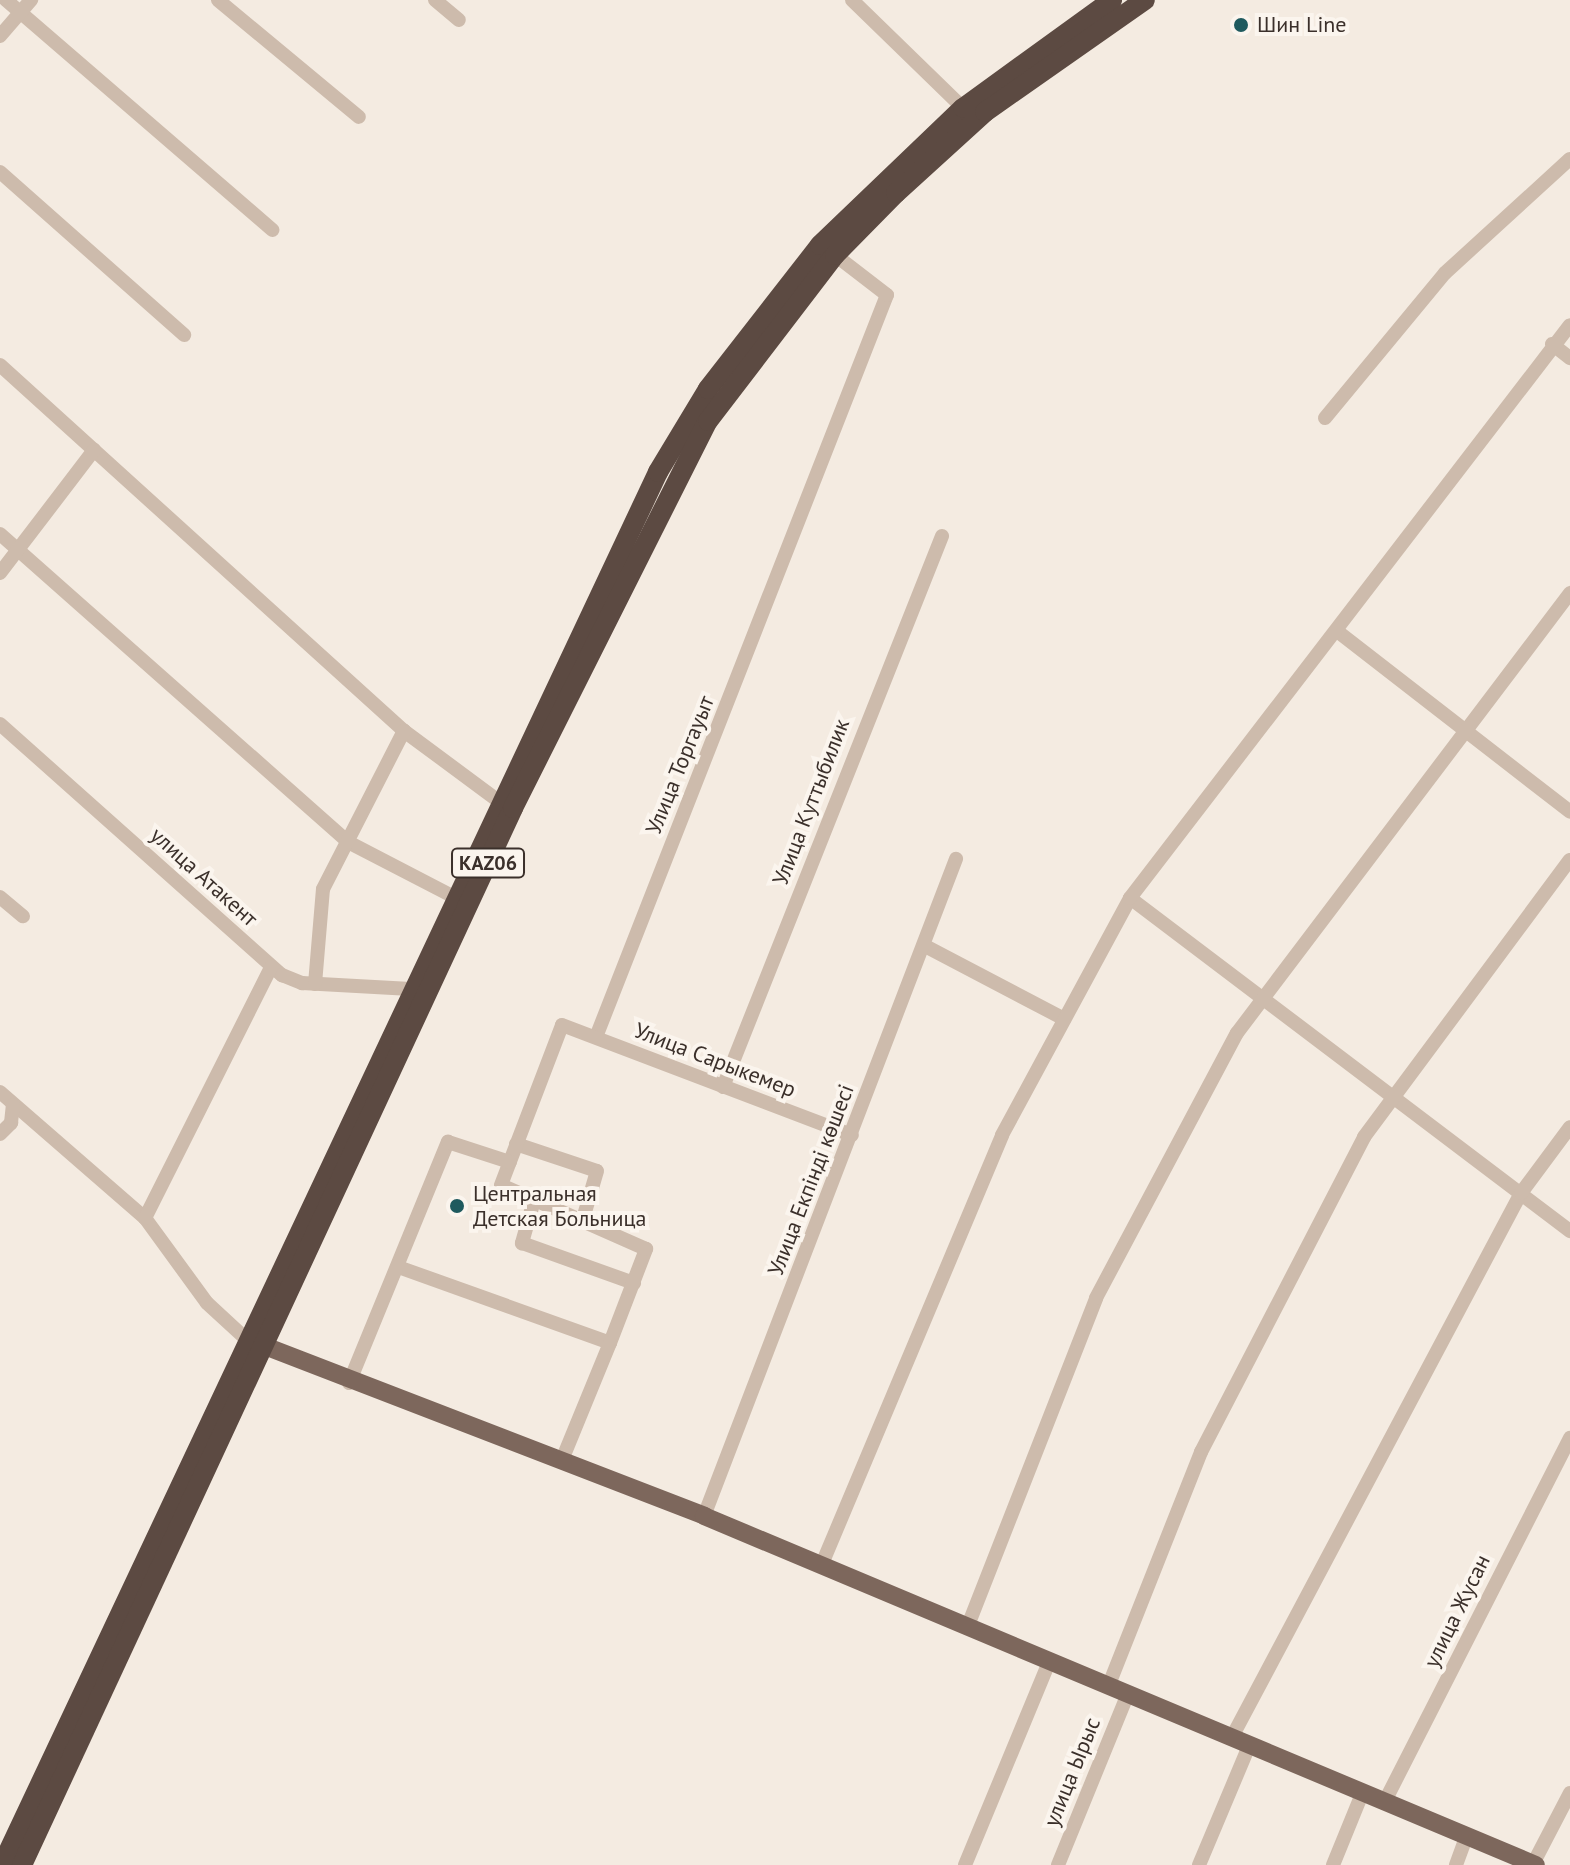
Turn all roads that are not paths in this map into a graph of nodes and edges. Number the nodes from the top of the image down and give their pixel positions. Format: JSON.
{"nodes":[{"id":1,"x":6,"y":0,"type":"edge"},
{"id":2,"x":31,"y":0,"type":"edge"},
{"id":3,"x":218,"y":0,"type":"edge"},
{"id":4,"x":435,"y":0,"type":"edge"},
{"id":5,"x":852,"y":0,"type":"edge"},
{"id":6,"x":1112,"y":0,"type":"edge"},
{"id":7,"x":1145,"y":0,"type":"edge"},
{"id":8,"x":20,"y":13,"type":"junction"},
{"id":9,"x":459,"y":20,"type":"dead end"},
{"id":10,"x":0,"y":36,"type":"edge"},
{"id":11,"x":963,"y":108,"type":"junction"},
{"id":12,"x":359,"y":117,"type":"dead end"},
{"id":13,"x":1570,"y":159,"type":"edge"},
{"id":14,"x":0,"y":172,"type":"edge"},
{"id":15,"x":272,"y":230,"type":"dead end"},
{"id":16,"x":835,"y":255,"type":"junction"},
{"id":17,"x":1570,"y":325,"type":"edge"},
{"id":18,"x":184,"y":335,"type":"dead end"},
{"id":19,"x":1552,"y":344,"type":"junction"},
{"id":20,"x":1570,"y":358,"type":"edge"},
{"id":21,"x":0,"y":365,"type":"edge"},
{"id":22,"x":1325,"y":418,"type":"dead end"},
{"id":23,"x":94,"y":450,"type":"junction"},
{"id":24,"x":0,"y":534,"type":"edge"},
{"id":25,"x":942,"y":536,"type":"dead end"},
{"id":26,"x":18,"y":550,"type":"junction"},
{"id":27,"x":620,"y":565,"type":"junction"},
{"id":28,"x":0,"y":573,"type":"edge"},
{"id":29,"x":1570,"y":593,"type":"edge"},
{"id":30,"x":1337,"y":631,"type":"junction"},
{"id":31,"x":0,"y":724,"type":"edge"},
{"id":32,"x":404,"y":731,"type":"junction"},
{"id":33,"x":1461,"y":731,"type":"junction"},
{"id":34,"x":500,"y":802,"type":"junction"},
{"id":35,"x":1570,"y":812,"type":"edge"},
{"id":36,"x":348,"y":842,"type":"junction"},
{"id":37,"x":956,"y":859,"type":"dead end"},
{"id":38,"x":1570,"y":860,"type":"edge"},
{"id":39,"x":0,"y":897,"type":"edge"},
{"id":40,"x":456,"y":898,"type":"junction"},
{"id":41,"x":1130,"y":898,"type":"junction"},
{"id":42,"x":23,"y":916,"type":"dead end"},
{"id":43,"x":927,"y":947,"type":"junction"},
{"id":44,"x":271,"y":967,"type":"junction"},
{"id":45,"x":315,"y":984,"type":"junction"},
{"id":46,"x":411,"y":989,"type":"junction"},
{"id":47,"x":1262,"y":998,"type":"junction"},
{"id":48,"x":1064,"y":1019,"type":"junction"},
{"id":49,"x":596,"y":1037,"type":"junction"},
{"id":50,"x":723,"y":1087,"type":"junction"},
{"id":51,"x":0,"y":1092,"type":"edge"},
{"id":52,"x":1393,"y":1096,"type":"junction"},
{"id":53,"x":13,"y":1105,"type":"junction"},
{"id":54,"x":1570,"y":1127,"type":"edge"},
{"id":55,"x":0,"y":1134,"type":"edge"},
{"id":56,"x":852,"y":1135,"type":"junction"},
{"id":57,"x":516,"y":1144,"type":"junction"},
{"id":58,"x":510,"y":1162,"type":"junction"},
{"id":59,"x":1521,"y":1193,"type":"junction"},
{"id":60,"x":533,"y":1204,"type":"junction"},
{"id":61,"x":145,"y":1218,"type":"junction"},
{"id":62,"x":583,"y":1219,"type":"junction"},
{"id":63,"x":1570,"y":1231,"type":"edge"},
{"id":64,"x":401,"y":1268,"type":"junction"},
{"id":65,"x":634,"y":1283,"type":"junction"},
{"id":66,"x":254,"y":1342,"type":"junction"},
{"id":67,"x":610,"y":1343,"type":"junction"},
{"id":68,"x":349,"y":1383,"type":"junction"},
{"id":69,"x":1570,"y":1438,"type":"edge"},
{"id":70,"x":562,"y":1460,"type":"junction"},
{"id":71,"x":704,"y":1516,"type":"junction"},
{"id":72,"x":822,"y":1564,"type":"junction"},
{"id":73,"x":967,"y":1628,"type":"junction"},
{"id":74,"x":1049,"y":1662,"type":"junction"},
{"id":75,"x":1108,"y":1687,"type":"junction"},
{"id":76,"x":1127,"y":1696,"type":"junction"},
{"id":77,"x":1240,"y":1741,"type":"junction"},
{"id":78,"x":1570,"y":1793,"type":"edge"},
{"id":79,"x":1362,"y":1794,"type":"junction"},
{"id":80,"x":1384,"y":1803,"type":"junction"},
{"id":81,"x":1466,"y":1838,"type":"junction"},
{"id":82,"x":1534,"y":1864,"type":"edge"},
{"id":83,"x":2,"y":1865,"type":"edge"},
{"id":84,"x":22,"y":1865,"type":"edge"},
{"id":85,"x":965,"y":1865,"type":"edge"},
{"id":86,"x":1058,"y":1865,"type":"edge"},
{"id":87,"x":1199,"y":1865,"type":"edge"},
{"id":88,"x":1333,"y":1865,"type":"edge"},
{"id":89,"x":1456,"y":1865,"type":"edge"}],
"edges":[{"from":1,"to":8,"type":"street"},
{"from":2,"to":8,"type":"street"},
{"from":3,"to":12,"type":"street"},
{"from":4,"to":9,"type":"street"},
{"from":5,"to":11,"type":"street"},
{"from":6,"to":11,"type":"highway","number":"KАZ06"},
{"from":7,"to":16,"type":"highway","number":"KАZ06"},
{"from":8,"to":10,"type":"street"},
{"from":8,"to":15,"type":"street"},
{"from":11,"to":27,"type":"highway","number":"KАZ06"},
{"from":13,"to":22,"type":"street"},
{"from":14,"to":18,"type":"street"},
{"from":16,"to":27,"type":"highway","number":"KАZ06"},
{"from":16,"to":49,"type":"street","name":"Улица Торгауыт"},
{"from":17,"to":19,"type":"street"},
{"from":19,"to":20,"type":"street"},
{"from":19,"to":30,"type":"street"},
{"from":21,"to":23,"type":"street"},
{"from":23,"to":26,"type":"street"},
{"from":23,"to":32,"type":"street"},
{"from":24,"to":26,"type":"street"},
{"from":25,"to":50,"type":"street","name":"Улица Куттыбилик"},
{"from":26,"to":28,"type":"street"},
{"from":26,"to":36,"type":"street"},
{"from":27,"to":34,"type":"highway","number":"KАZ06"},
{"from":27,"to":66,"type":"highway","number":"KАZ06"},
{"from":29,"to":33,"type":"street"},
{"from":30,"to":33,"type":"street"},
{"from":30,"to":41,"type":"street"},
{"from":31,"to":44,"type":"street","name":"улица Атакент"},
{"from":32,"to":34,"type":"street"},
{"from":32,"to":36,"type":"street"},
{"from":33,"to":35,"type":"street"},
{"from":33,"to":47,"type":"street"},
{"from":34,"to":40,"type":"highway","number":"KАZ06"},
{"from":36,"to":40,"type":"street"},
{"from":36,"to":45,"type":"street"},
{"from":37,"to":43,"type":"street","name":"Улица Екпінді көшесі"},
{"from":38,"to":52,"type":"street"},
{"from":39,"to":42,"type":"street"},
{"from":40,"to":46,"type":"highway","number":"KАZ06"},
{"from":41,"to":47,"type":"street"},
{"from":41,"to":48,"type":"street"},
{"from":43,"to":48,"type":"street"},
{"from":43,"to":56,"type":"street","name":"Улица Екпінді көшесі"},
{"from":44,"to":45,"type":"street","name":"улица Атакент"},
{"from":44,"to":61,"type":"street"},
{"from":45,"to":46,"type":"street","name":"улица Атакент"},
{"from":46,"to":66,"type":"highway","number":"KАZ06"},
{"from":47,"to":52,"type":"street"},
{"from":47,"to":73,"type":"street"},
{"from":48,"to":72,"type":"street"},
{"from":49,"to":50,"type":"street","name":"Улица Сарыкемер"},
{"from":49,"to":57,"type":"street","name":"Улица Сарыкемер"},
{"from":50,"to":56,"type":"street","name":"Улица Сарыкемер"},
{"from":51,"to":53,"type":"street"},
{"from":52,"to":59,"type":"street"},
{"from":52,"to":75,"type":"street"},
{"from":53,"to":55,"type":"street"},
{"from":53,"to":61,"type":"street"},
{"from":54,"to":59,"type":"street"},
{"from":56,"to":71,"type":"street","name":"Улица Екпінді көшесі"},
{"from":57,"to":58,"type":"street"},
{"from":57,"to":62,"type":"street"},
{"from":58,"to":60,"type":"street"},
{"from":58,"to":64,"type":"street"},
{"from":59,"to":63,"type":"street"},
{"from":59,"to":77,"type":"street"},
{"from":60,"to":62,"type":"street"},
{"from":60,"to":65,"type":"street"},
{"from":61,"to":66,"type":"street"},
{"from":62,"to":65,"type":"street"},
{"from":64,"to":67,"type":"street"},
{"from":64,"to":68,"type":"street"},
{"from":65,"to":67,"type":"street"},
{"from":66,"to":68,"type":"main road"},
{"from":66,"to":83,"type":"highway","number":"KАZ06"},
{"from":66,"to":84,"type":"highway","number":"KАZ06"},
{"from":67,"to":70,"type":"street"},
{"from":68,"to":70,"type":"main road"},
{"from":69,"to":80,"type":"street","name":"улица Жусан"},
{"from":70,"to":71,"type":"main road"},
{"from":71,"to":72,"type":"main road"},
{"from":72,"to":73,"type":"main road"},
{"from":73,"to":74,"type":"main road"},
{"from":74,"to":75,"type":"main road"},
{"from":74,"to":85,"type":"street"},
{"from":75,"to":76,"type":"main road"},
{"from":76,"to":77,"type":"main road"},
{"from":76,"to":86,"type":"street","name":"улица Ырыс"},
{"from":77,"to":79,"type":"main road"},
{"from":77,"to":87,"type":"street"},
{"from":78,"to":82,"type":"street"},
{"from":79,"to":80,"type":"main road"},
{"from":79,"to":88,"type":"street"},
{"from":80,"to":81,"type":"main road"},
{"from":81,"to":82,"type":"main road"},
{"from":81,"to":89,"type":"street"}]}
